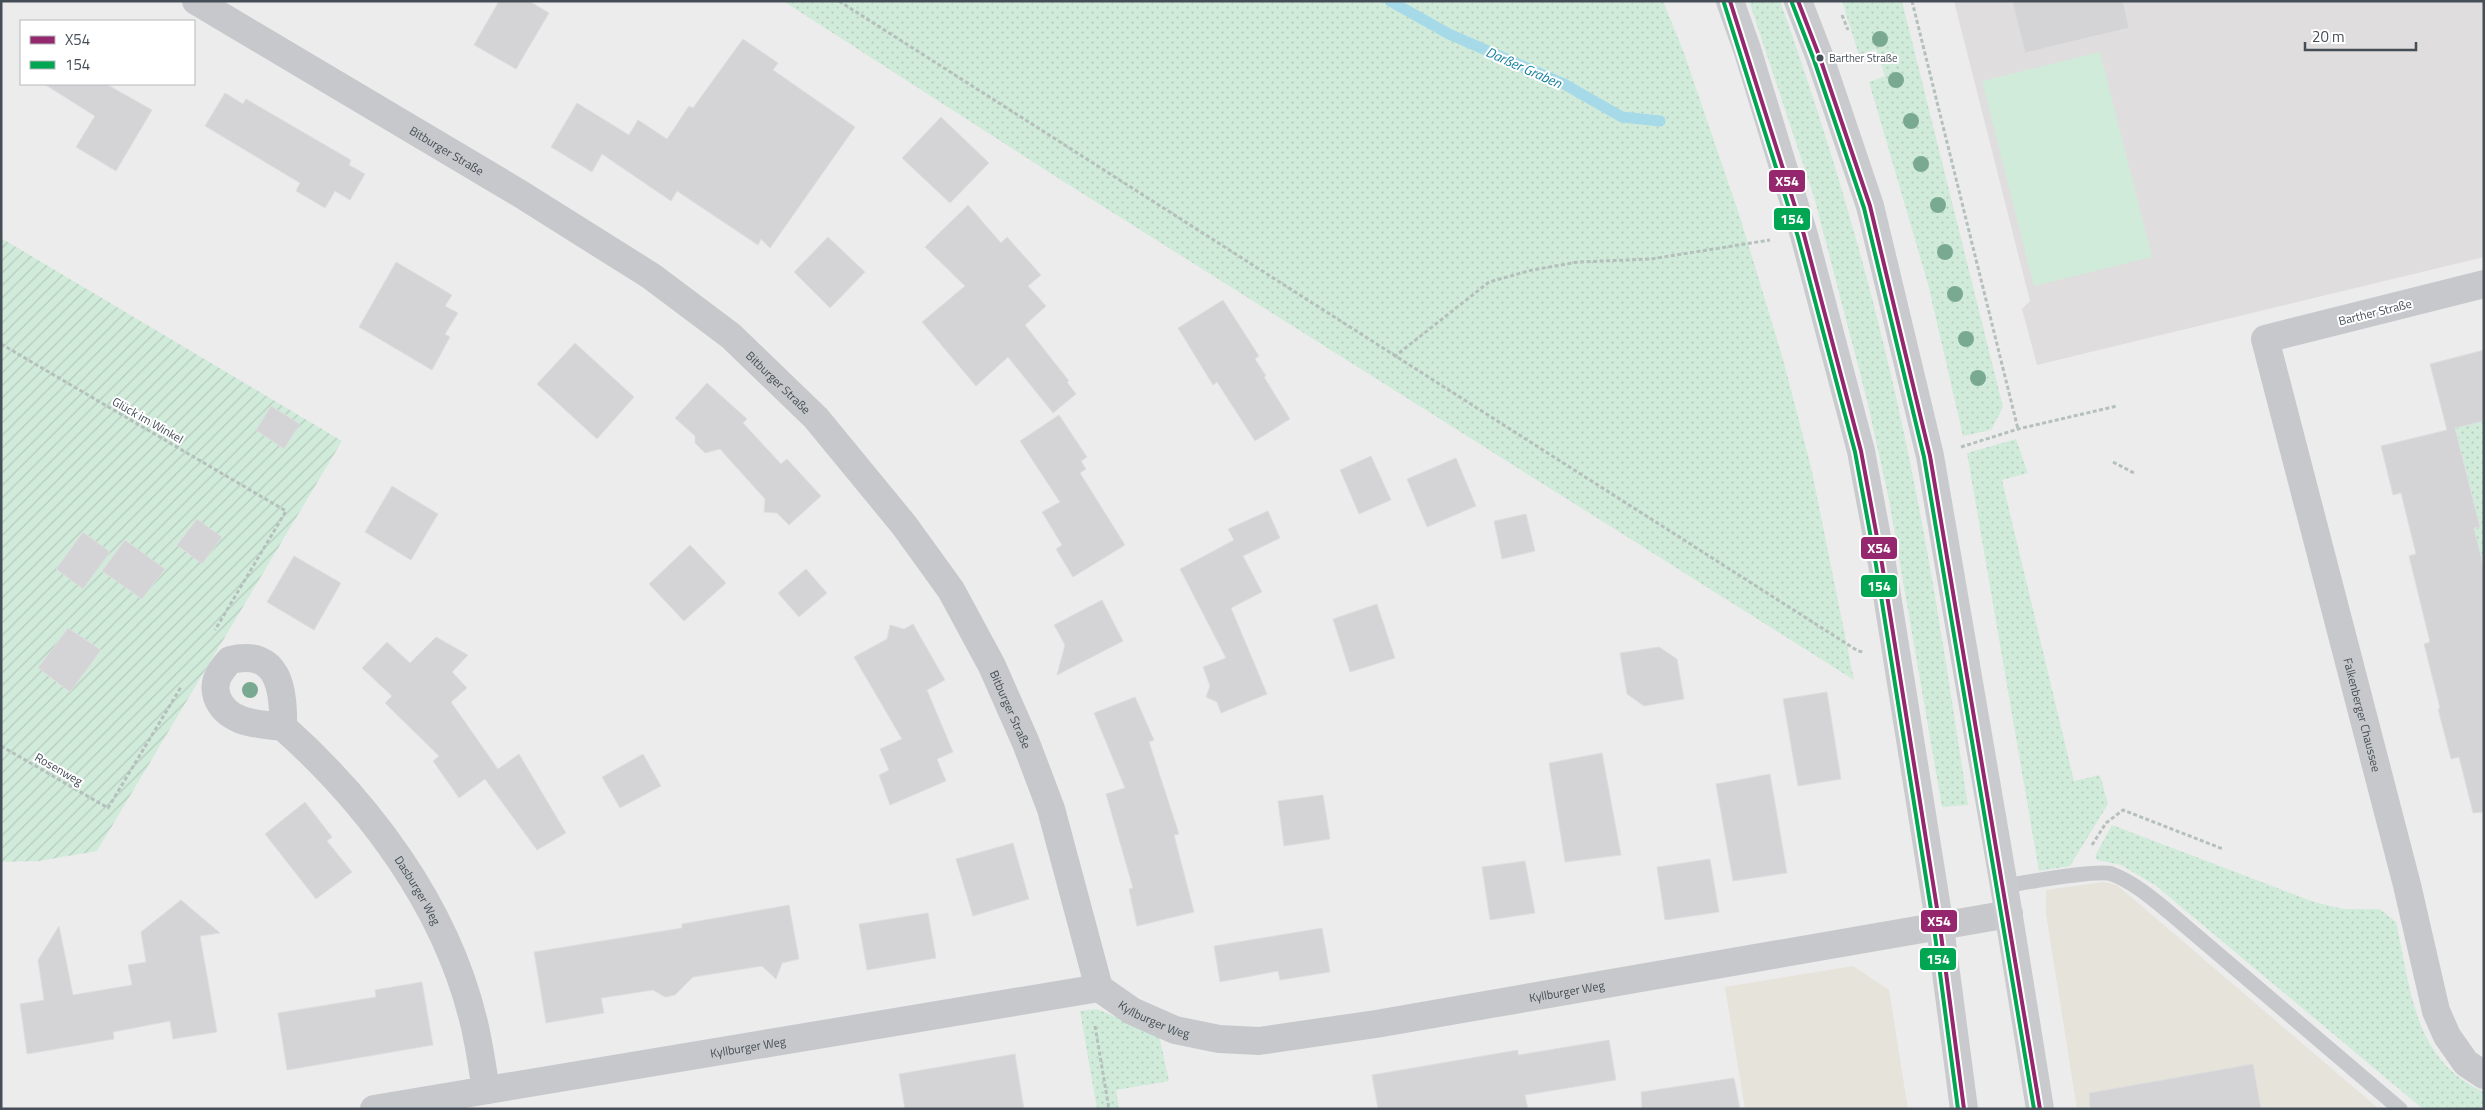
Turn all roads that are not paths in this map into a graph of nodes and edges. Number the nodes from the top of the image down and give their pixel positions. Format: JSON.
{"nodes":[{"id":1,"x":196,"y":1,"type":"edge"},
{"id":2,"x":1730,"y":1,"type":"edge"},
{"id":3,"x":1798,"y":1,"type":"edge"},
{"id":4,"x":2484,"y":284,"type":"edge"},
{"id":5,"x":2265,"y":339,"type":"joint"},
{"id":6,"x":283,"y":727,"type":"dead end"},
{"id":7,"x":2004,"y":886,"type":"junction"},
{"id":8,"x":2009,"y":914,"type":"junction"},
{"id":9,"x":1940,"y":927,"type":"junction"},
{"id":10,"x":1094,"y":989,"type":"junction"},
{"id":11,"x":2484,"y":1075,"type":"edge"},
{"id":12,"x":486,"y":1090,"type":"junction"},
{"id":13,"x":374,"y":1109,"type":"edge"},
{"id":14,"x":1964,"y":1109,"type":"edge"},
{"id":15,"x":2040,"y":1109,"type":"edge"},
{"id":16,"x":2400,"y":1109,"type":"edge"}],
"edges":[{"from":1,"to":10,"type":"street","name":"Bitburger Straße"},
{"from":2,"to":9,"type":"main road"},
{"from":3,"to":7,"type":"main road"},
{"from":4,"to":5,"type":"street","name":"Barther Straße"},
{"from":5,"to":11,"type":"street","name":"Falkenberger Chaussee"},
{"from":6,"to":12,"type":"street","name":"Dasburger Weg"},
{"from":7,"to":8,"type":"main road"},
{"from":7,"to":16,"type":"lane"},
{"from":8,"to":9,"type":"street","name":"Kyllburger Weg"},
{"from":8,"to":15,"type":"main road"},
{"from":9,"to":10,"type":"street","name":"Kyllburger Weg"},
{"from":9,"to":14,"type":"main road"},
{"from":10,"to":12,"type":"street","name":"Kyllburger Weg"},
{"from":12,"to":13,"type":"street","name":"Kyllburger Weg"}]}
